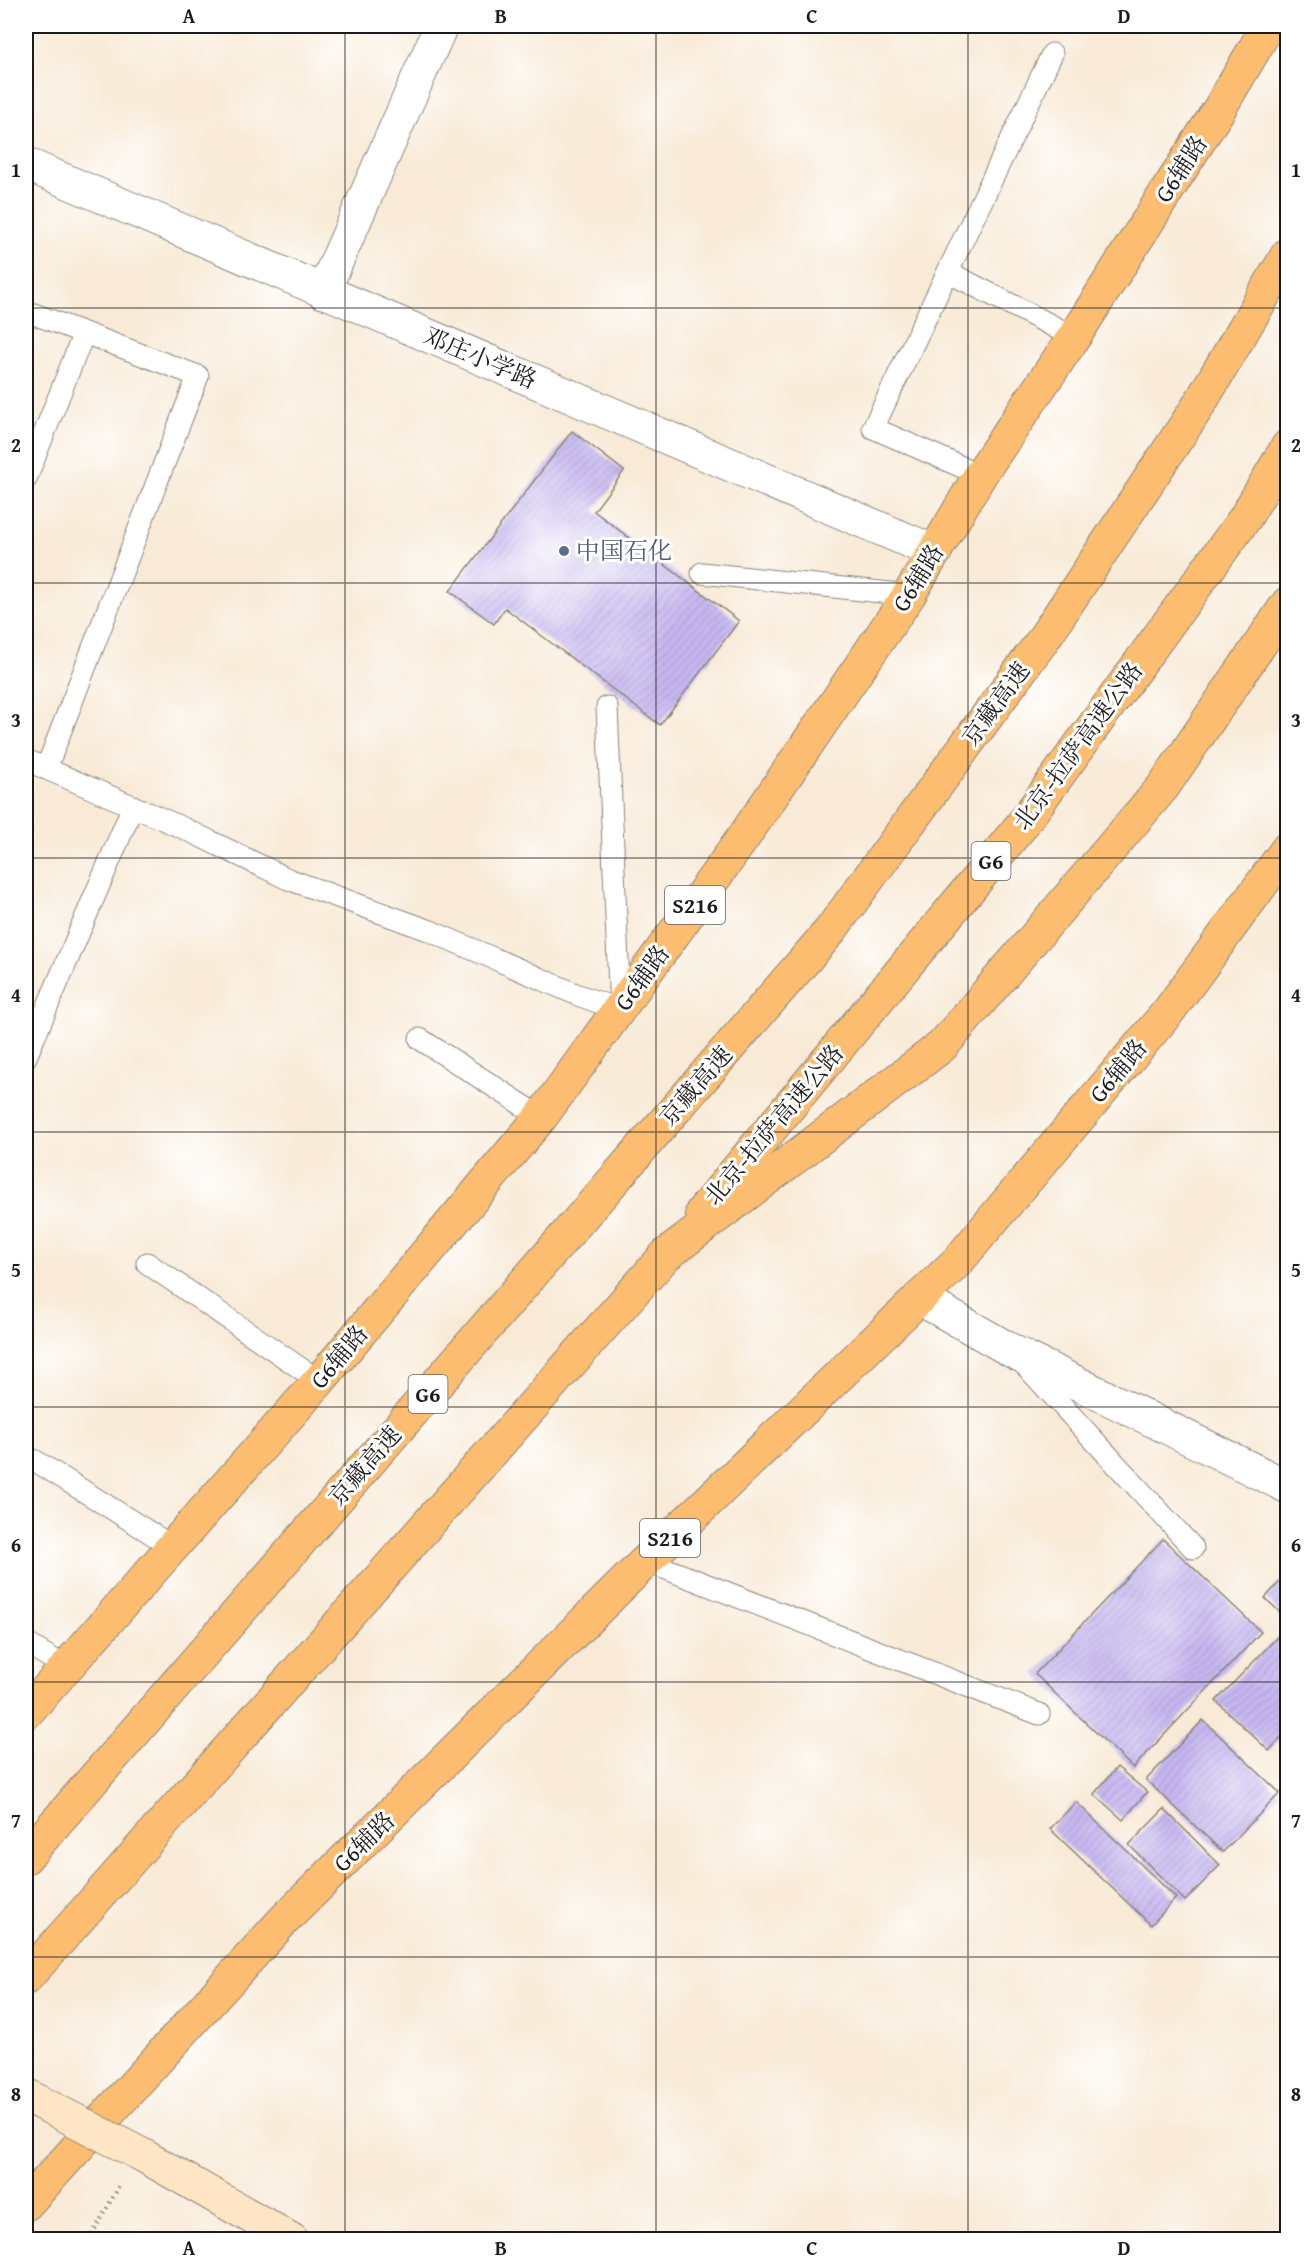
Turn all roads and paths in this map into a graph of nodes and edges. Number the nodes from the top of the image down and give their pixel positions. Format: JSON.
{"nodes":[{"id":1,"x":441,"y":26,"type":"edge"},
{"id":2,"x":1268,"y":26,"type":"edge"},
{"id":3,"x":1052,"y":54,"type":"dead end"},
{"id":4,"x":26,"y":164,"type":"edge"},
{"id":5,"x":1287,"y":254,"type":"edge"},
{"id":6,"x":948,"y":272,"type":"junction"},
{"id":7,"x":324,"y":292,"type":"junction"},
{"id":8,"x":26,"y":312,"type":"edge"},
{"id":9,"x":84,"y":333,"type":"junction"},
{"id":10,"x":1074,"y":337,"type":"junction"},
{"id":11,"x":1287,"y":446,"type":"edge"},
{"id":12,"x":980,"y":475,"type":"junction"},
{"id":13,"x":26,"y":479,"type":"edge"},
{"id":14,"x":935,"y":552,"type":"junction"},
{"id":15,"x":702,"y":573,"type":"dead end"},
{"id":16,"x":909,"y":595,"type":"junction"},
{"id":17,"x":1287,"y":603,"type":"edge"},
{"id":18,"x":607,"y":707,"type":"dead end"},
{"id":19,"x":26,"y":760,"type":"edge"},
{"id":20,"x":46,"y":768,"type":"junction"},
{"id":21,"x":133,"y":806,"type":"junction"},
{"id":22,"x":1287,"y":848,"type":"edge"},
{"id":23,"x":620,"y":1010,"type":"junction"},
{"id":24,"x":420,"y":1039,"type":"dead end"},
{"id":25,"x":26,"y":1057,"type":"edge"},
{"id":26,"x":541,"y":1117,"type":"junction"},
{"id":27,"x":666,"y":1255,"type":"junction"},
{"id":28,"x":147,"y":1263,"type":"dead end"},
{"id":29,"x":919,"y":1298,"type":"junction"},
{"id":30,"x":1012,"y":1351,"type":"junction"},
{"id":31,"x":319,"y":1381,"type":"junction"},
{"id":32,"x":34,"y":1460,"type":"dead end"},
{"id":33,"x":1287,"y":1487,"type":"edge"},
{"id":34,"x":173,"y":1547,"type":"junction"},
{"id":35,"x":1193,"y":1548,"type":"dead end"},
{"id":36,"x":646,"y":1561,"type":"junction"},
{"id":37,"x":26,"y":1643,"type":"edge"},
{"id":38,"x":67,"y":1668,"type":"junction"},
{"id":39,"x":26,"y":1713,"type":"edge"},
{"id":40,"x":1039,"y":1714,"type":"dead end"},
{"id":41,"x":26,"y":1857,"type":"edge"},
{"id":42,"x":26,"y":1978,"type":"edge"},
{"id":43,"x":26,"y":2095,"type":"edge"},
{"id":44,"x":134,"y":2166,"type":"junction"},
{"id":45,"x":26,"y":2204,"type":"edge"},
{"id":46,"x":89,"y":2240,"type":"edge"},
{"id":47,"x":292,"y":2240,"type":"edge"}],
"edges":[{"from":1,"to":7,"type":"street"},
{"from":2,"to":10,"type":"main road","name":"G6辅路","number":"S216"},
{"from":3,"to":6,"type":"lane"},
{"from":4,"to":7,"type":"street","name":"邓庄小学路"},
{"from":5,"to":41,"type":"main road","name":"京藏高速","number":"G6"},
{"from":6,"to":10,"type":"lane"},
{"from":6,"to":12,"type":"lane"},
{"from":7,"to":14,"type":"street","name":"邓庄小学路"},
{"from":8,"to":9,"type":"lane"},
{"from":9,"to":13,"type":"lane"},
{"from":9,"to":20,"type":"lane"},
{"from":10,"to":12,"type":"main road","name":"G6辅路","number":"S216"},
{"from":11,"to":27,"type":"main road","name":"北京-拉萨高速公路","number":"G6"},
{"from":12,"to":14,"type":"main road","name":"G6辅路","number":"S216"},
{"from":14,"to":16,"type":"main road","name":"G6辅路","number":"S216"},
{"from":15,"to":16,"type":"lane"},
{"from":16,"to":23,"type":"main road","name":"G6辅路","number":"S216"},
{"from":17,"to":27,"type":"main road"},
{"from":18,"to":23,"type":"lane"},
{"from":19,"to":20,"type":"lane"},
{"from":20,"to":21,"type":"lane"},
{"from":21,"to":23,"type":"lane"},
{"from":21,"to":25,"type":"lane"},
{"from":22,"to":29,"type":"main road","name":"G6辅路","number":"S216"},
{"from":23,"to":26,"type":"main road","name":"G6辅路","number":"S216"},
{"from":24,"to":26,"type":"lane"},
{"from":26,"to":31,"type":"main road","name":"G6辅路","number":"S216"},
{"from":27,"to":42,"type":"main road"},
{"from":28,"to":31,"type":"lane"},
{"from":29,"to":30,"type":"street"},
{"from":29,"to":36,"type":"main road","name":"G6辅路","number":"S216"},
{"from":30,"to":33,"type":"street"},
{"from":30,"to":35,"type":"lane"},
{"from":31,"to":34,"type":"main road","name":"G6辅路","number":"S216"},
{"from":32,"to":34,"type":"lane"},
{"from":34,"to":38,"type":"main road","name":"G6辅路","number":"S216"},
{"from":36,"to":40,"type":"lane"},
{"from":36,"to":45,"type":"main road","name":"G6辅路","number":"S216"},
{"from":37,"to":38,"type":"lane"},
{"from":38,"to":39,"type":"main road","name":"G6辅路","number":"S216"},
{"from":43,"to":44,"type":"main road","bridge":true},
{"from":44,"to":46,"type":"path"},
{"from":44,"to":47,"type":"main road"}]}
